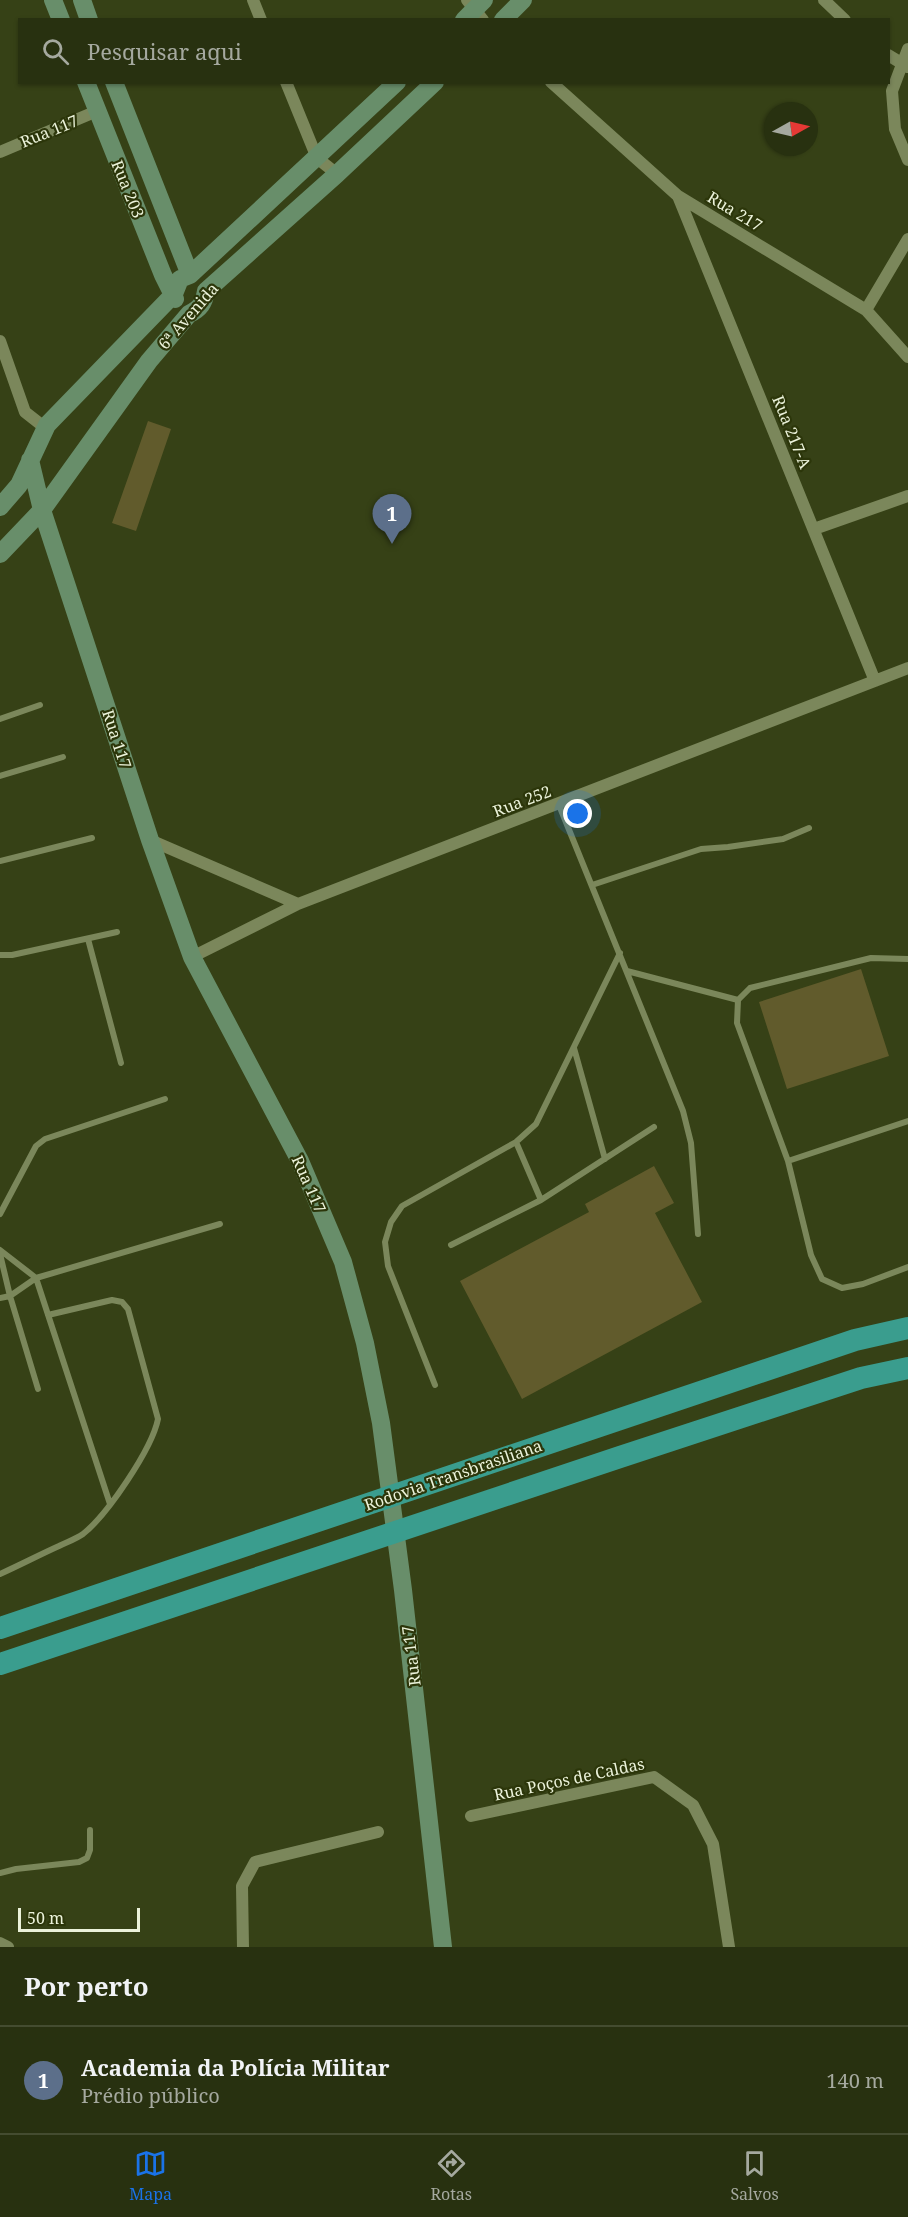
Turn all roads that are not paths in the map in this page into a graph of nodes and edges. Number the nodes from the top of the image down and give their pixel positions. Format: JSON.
{"nodes":[{"id":1,"x":53,"y":0,"type":"edge"},
{"id":2,"x":82,"y":0,"type":"edge"},
{"id":3,"x":253,"y":0,"type":"edge"},
{"id":4,"x":523,"y":0,"type":"edge"},
{"id":5,"x":824,"y":0,"type":"edge"},
{"id":6,"x":60,"y":18,"type":"edge"},
{"id":7,"x":88,"y":18,"type":"edge"},
{"id":8,"x":260,"y":18,"type":"edge"},
{"id":9,"x":505,"y":18,"type":"edge"},
{"id":10,"x":843,"y":18,"type":"edge"},
{"id":11,"x":908,"y":50,"type":"edge"},
{"id":12,"x":890,"y":56,"type":"edge"},
{"id":13,"x":905,"y":65,"type":"edge"},
{"id":14,"x":87,"y":84,"type":"edge"},
{"id":15,"x":115,"y":84,"type":"edge"},
{"id":16,"x":287,"y":84,"type":"edge"},
{"id":17,"x":395,"y":84,"type":"edge"},
{"id":18,"x":433,"y":84,"type":"edge"},
{"id":19,"x":553,"y":84,"type":"edge"},
{"id":20,"x":97,"y":111,"type":"junction"},
{"id":21,"x":0,"y":152,"type":"edge"},
{"id":22,"x":317,"y":158,"type":"junction"},
{"id":23,"x":908,"y":160,"type":"edge"},
{"id":24,"x":337,"y":174,"type":"junction"},
{"id":25,"x":678,"y":196,"type":"junction"},
{"id":26,"x":908,"y":239,"type":"edge"},
{"id":27,"x":190,"y":276,"type":"junction"},
{"id":28,"x":206,"y":291,"type":"junction"},
{"id":29,"x":174,"y":294,"type":"junction"},
{"id":30,"x":866,"y":310,"type":"junction"},
{"id":31,"x":189,"y":314,"type":"junction"},
{"id":32,"x":0,"y":341,"type":"edge"},
{"id":33,"x":908,"y":357,"type":"edge"},
{"id":34,"x":47,"y":425,"type":"junction"},
{"id":35,"x":30,"y":460,"type":"junction"},
{"id":36,"x":19,"y":485,"type":"junction"},
{"id":37,"x":908,"y":496,"type":"edge"},
{"id":38,"x":0,"y":507,"type":"edge"},
{"id":39,"x":42,"y":510,"type":"junction"},
{"id":40,"x":814,"y":529,"type":"junction"},
{"id":41,"x":0,"y":554,"type":"edge"},
{"id":42,"x":908,"y":668,"type":"edge"},
{"id":43,"x":875,"y":681,"type":"junction"},
{"id":44,"x":40,"y":705,"type":"dead end"},
{"id":45,"x":0,"y":718,"type":"edge"},
{"id":46,"x":63,"y":757,"type":"dead end"},
{"id":47,"x":0,"y":776,"type":"edge"},
{"id":48,"x":560,"y":805,"type":"junction"},
{"id":49,"x":809,"y":828,"type":"dead end"},
{"id":50,"x":92,"y":838,"type":"dead end"},
{"id":51,"x":150,"y":840,"type":"junction"},
{"id":52,"x":0,"y":861,"type":"edge"},
{"id":53,"x":592,"y":885,"type":"junction"},
{"id":54,"x":298,"y":904,"type":"junction"},
{"id":55,"x":117,"y":932,"type":"dead end"},
{"id":56,"x":88,"y":939,"type":"junction"},
{"id":57,"x":620,"y":953,"type":"junction"},
{"id":58,"x":0,"y":955,"type":"edge"},
{"id":59,"x":192,"y":957,"type":"junction"},
{"id":60,"x":908,"y":959,"type":"edge"},
{"id":61,"x":627,"y":972,"type":"junction"},
{"id":62,"x":738,"y":1000,"type":"junction"},
{"id":63,"x":573,"y":1047,"type":"junction"},
{"id":64,"x":121,"y":1063,"type":"dead end"},
{"id":65,"x":165,"y":1099,"type":"dead end"},
{"id":66,"x":908,"y":1120,"type":"edge"},
{"id":67,"x":654,"y":1127,"type":"dead end"},
{"id":68,"x":516,"y":1142,"type":"junction"},
{"id":69,"x":605,"y":1159,"type":"junction"},
{"id":70,"x":788,"y":1161,"type":"junction"},
{"id":71,"x":541,"y":1200,"type":"junction"},
{"id":72,"x":0,"y":1214,"type":"edge"},
{"id":73,"x":220,"y":1224,"type":"dead end"},
{"id":74,"x":698,"y":1234,"type":"dead end"},
{"id":75,"x":451,"y":1245,"type":"dead end"},
{"id":76,"x":0,"y":1252,"type":"edge"},
{"id":77,"x":908,"y":1267,"type":"edge"},
{"id":78,"x":36,"y":1278,"type":"junction"},
{"id":79,"x":10,"y":1296,"type":"junction"},
{"id":80,"x":0,"y":1298,"type":"edge"},
{"id":81,"x":48,"y":1315,"type":"junction"},
{"id":82,"x":908,"y":1328,"type":"edge"},
{"id":83,"x":908,"y":1368,"type":"edge"},
{"id":84,"x":435,"y":1385,"type":"dead end"},
{"id":85,"x":38,"y":1389,"type":"dead end"},
{"id":86,"x":110,"y":1504,"type":"junction"},
{"id":87,"x":0,"y":1574,"type":"edge"},
{"id":88,"x":0,"y":1628,"type":"edge"},
{"id":89,"x":0,"y":1664,"type":"edge"},
{"id":90,"x":471,"y":1816,"type":"dead end"},
{"id":91,"x":90,"y":1830,"type":"dead end"},
{"id":92,"x":378,"y":1832,"type":"dead end"},
{"id":93,"x":0,"y":1873,"type":"edge"},
{"id":94,"x":0,"y":1943,"type":"edge"},
{"id":95,"x":8,"y":1947,"type":"edge"},
{"id":96,"x":243,"y":1947,"type":"edge"},
{"id":97,"x":443,"y":1947,"type":"edge"},
{"id":98,"x":729,"y":1947,"type":"edge"}],
"edges":[{"from":1,"to":6,"type":"street"},
{"from":2,"to":7,"type":"street"},
{"from":3,"to":8,"type":"street"},
{"from":4,"to":9,"type":"street"},
{"from":5,"to":10,"type":"street"},
{"from":11,"to":13,"type":"street"},
{"from":12,"to":13,"type":"street"},
{"from":13,"to":23,"type":"street"},
{"from":14,"to":20,"type":"street","name":"Rua 203"},
{"from":15,"to":27,"type":"street","name":"Rua 203"},
{"from":16,"to":22,"type":"street"},
{"from":17,"to":22,"type":"street","name":"6ª Avenida"},
{"from":18,"to":24,"type":"street","name":"6ª Avenida"},
{"from":19,"to":25,"type":"street","name":"Rua 217"},
{"from":20,"to":21,"type":"street","name":"Rua 117"},
{"from":20,"to":29,"type":"street","name":"Rua 203"},
{"from":22,"to":24,"type":"street"},
{"from":22,"to":27,"type":"street","name":"6ª Avenida"},
{"from":24,"to":28,"type":"street","name":"6ª Avenida"},
{"from":25,"to":30,"type":"street","name":"Rua 217"},
{"from":25,"to":40,"type":"street","name":"Rua 217-A"},
{"from":26,"to":30,"type":"street"},
{"from":27,"to":28,"type":"street"},
{"from":27,"to":29,"type":"street","name":"6ª Avenida"},
{"from":28,"to":31,"type":"street","name":"6ª Avenida"},
{"from":29,"to":31,"type":"street"},
{"from":29,"to":34,"type":"street","name":"6ª Avenida"},
{"from":30,"to":33,"type":"street","name":"Rua 217"},
{"from":31,"to":39,"type":"street","name":"6ª Avenida"},
{"from":32,"to":34,"type":"street"},
{"from":34,"to":35,"type":"street","name":"6ª Avenida"},
{"from":35,"to":36,"type":"street","name":"6ª Avenida"},
{"from":35,"to":39,"type":"street","name":"Rua 117"},
{"from":36,"to":38,"type":"street","name":"6ª Avenida"},
{"from":36,"to":39,"type":"street"},
{"from":37,"to":40,"type":"street"},
{"from":39,"to":41,"type":"street","name":"6ª Avenida"},
{"from":39,"to":51,"type":"street","name":"Rua 117"},
{"from":40,"to":43,"type":"street","name":"Rua 217-A"},
{"from":42,"to":43,"type":"street","name":"Rua 252"},
{"from":43,"to":48,"type":"street","name":"Rua 252"},
{"from":44,"to":45,"type":"lane"},
{"from":46,"to":47,"type":"lane"},
{"from":48,"to":53,"type":"lane"},
{"from":48,"to":54,"type":"street","name":"Rua 252"},
{"from":49,"to":53,"type":"lane"},
{"from":50,"to":52,"type":"lane"},
{"from":51,"to":54,"type":"street"},
{"from":51,"to":59,"type":"street","name":"Rua 117"},
{"from":53,"to":57,"type":"lane"},
{"from":54,"to":59,"type":"street","name":"Rua 252"},
{"from":55,"to":56,"type":"lane"},
{"from":56,"to":58,"type":"lane"},
{"from":56,"to":64,"type":"lane"},
{"from":57,"to":61,"type":"lane"},
{"from":57,"to":63,"type":"lane"},
{"from":59,"to":97,"type":"street","name":"Rua 117"},
{"from":60,"to":62,"type":"lane"},
{"from":61,"to":62,"type":"lane"},
{"from":61,"to":74,"type":"lane"},
{"from":62,"to":70,"type":"lane"},
{"from":63,"to":68,"type":"lane"},
{"from":63,"to":69,"type":"lane"},
{"from":65,"to":72,"type":"lane"},
{"from":66,"to":70,"type":"lane"},
{"from":67,"to":69,"type":"lane"},
{"from":68,"to":71,"type":"lane"},
{"from":68,"to":84,"type":"lane"},
{"from":69,"to":71,"type":"lane"},
{"from":70,"to":77,"type":"lane"},
{"from":71,"to":75,"type":"lane"},
{"from":73,"to":78,"type":"lane"},
{"from":76,"to":78,"type":"lane"},
{"from":76,"to":79,"type":"lane"},
{"from":78,"to":79,"type":"lane"},
{"from":78,"to":81,"type":"lane"},
{"from":79,"to":80,"type":"lane"},
{"from":79,"to":85,"type":"lane"},
{"from":81,"to":86,"type":"lane"},
{"from":81,"to":86,"type":"lane"},
{"from":82,"to":88,"type":"highway","name":"Rodovia Transbrasiliana"},
{"from":83,"to":89,"type":"highway"},
{"from":86,"to":87,"type":"lane"},
{"from":90,"to":98,"type":"street","name":"Rua Poços de Caldas"},
{"from":91,"to":93,"type":"lane"},
{"from":92,"to":96,"type":"street"},
{"from":94,"to":95,"type":"street"}]}
